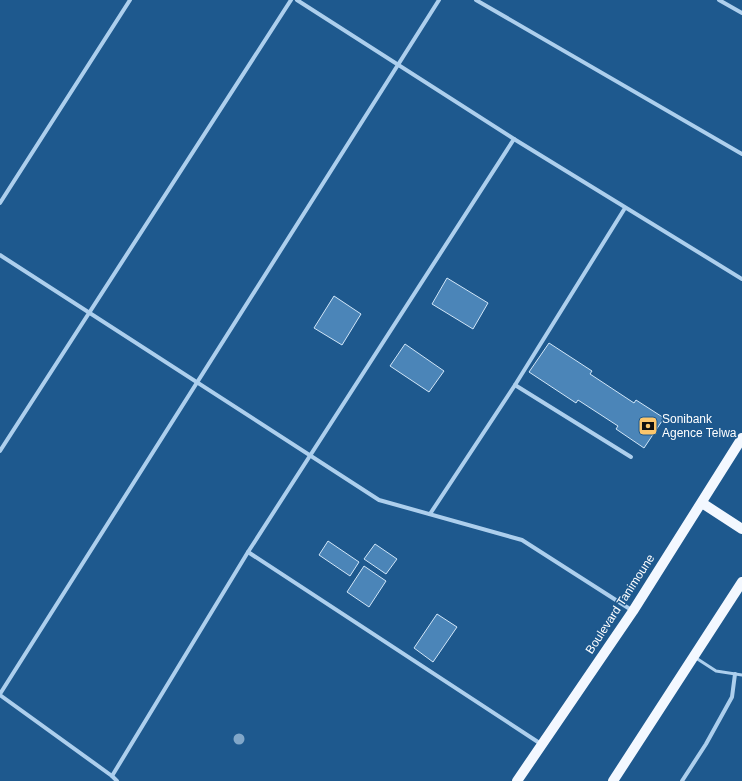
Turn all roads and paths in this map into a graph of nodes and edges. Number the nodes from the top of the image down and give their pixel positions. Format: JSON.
{"nodes":[{"id":1,"x":130,"y":0,"type":"edge"},
{"id":2,"x":291,"y":0,"type":"edge"},
{"id":3,"x":297,"y":0,"type":"edge"},
{"id":4,"x":439,"y":0,"type":"edge"},
{"id":5,"x":476,"y":0,"type":"edge"},
{"id":6,"x":719,"y":0,"type":"edge"},
{"id":7,"x":742,"y":13,"type":"edge"},
{"id":8,"x":398,"y":65,"type":"junction"},
{"id":9,"x":514,"y":139,"type":"junction"},
{"id":10,"x":742,"y":154,"type":"edge"},
{"id":11,"x":0,"y":203,"type":"edge"},
{"id":12,"x":625,"y":208,"type":"junction"},
{"id":13,"x":0,"y":255,"type":"edge"},
{"id":14,"x":742,"y":279,"type":"edge"},
{"id":15,"x":89,"y":313,"type":"junction"},
{"id":16,"x":197,"y":383,"type":"junction"},
{"id":17,"x":515,"y":385,"type":"junction"},
{"id":18,"x":741,"y":442,"type":"edge"},
{"id":19,"x":0,"y":451,"type":"edge"},
{"id":20,"x":310,"y":456,"type":"junction"},
{"id":21,"x":630,"y":457,"type":"dead end"},
{"id":22,"x":702,"y":503,"type":"junction"},
{"id":23,"x":430,"y":514,"type":"junction"},
{"id":24,"x":742,"y":528,"type":"edge"},
{"id":25,"x":248,"y":552,"type":"junction"},
{"id":26,"x":742,"y":582,"type":"edge"},
{"id":27,"x":633,"y":611,"type":"junction"},
{"id":28,"x":694,"y":656,"type":"junction"},
{"id":29,"x":735,"y":674,"type":"junction"},
{"id":30,"x":742,"y":675,"type":"edge"},
{"id":31,"x":0,"y":694,"type":"edge"},
{"id":32,"x":541,"y":745,"type":"junction"},
{"id":33,"x":112,"y":776,"type":"junction"},
{"id":34,"x":117,"y":781,"type":"edge"},
{"id":35,"x":517,"y":781,"type":"edge"},
{"id":36,"x":613,"y":781,"type":"edge"},
{"id":37,"x":682,"y":781,"type":"edge"}],
"edges":[{"from":1,"to":11,"type":"street"},
{"from":2,"to":15,"type":"street"},
{"from":3,"to":8,"type":"street"},
{"from":4,"to":8,"type":"street"},
{"from":5,"to":10,"type":"street"},
{"from":6,"to":7,"type":"street"},
{"from":8,"to":9,"type":"street"},
{"from":8,"to":16,"type":"street"},
{"from":9,"to":12,"type":"street"},
{"from":9,"to":20,"type":"street"},
{"from":12,"to":14,"type":"street"},
{"from":12,"to":17,"type":"street"},
{"from":13,"to":15,"type":"street"},
{"from":15,"to":16,"type":"street"},
{"from":15,"to":19,"type":"street"},
{"from":16,"to":20,"type":"street"},
{"from":16,"to":31,"type":"street"},
{"from":17,"to":21,"type":"street"},
{"from":17,"to":23,"type":"street"},
{"from":18,"to":22,"type":"main road","name":"Boulevard Tanimoune"},
{"from":20,"to":23,"type":"street"},
{"from":20,"to":25,"type":"street"},
{"from":22,"to":24,"type":"main road"},
{"from":22,"to":27,"type":"main road","name":"Boulevard Tanimoune"},
{"from":23,"to":27,"type":"street"},
{"from":25,"to":32,"type":"street"},
{"from":25,"to":33,"type":"street"},
{"from":26,"to":28,"type":"main road"},
{"from":27,"to":32,"type":"main road","name":"Boulevard Tanimoune"},
{"from":28,"to":29,"type":"lane"},
{"from":28,"to":36,"type":"main road"},
{"from":29,"to":30,"type":"lane"},
{"from":29,"to":37,"type":"street"},
{"from":31,"to":33,"type":"street"},
{"from":32,"to":35,"type":"main road","name":"Boulevard Tanimoune"},
{"from":33,"to":34,"type":"street"}]}
